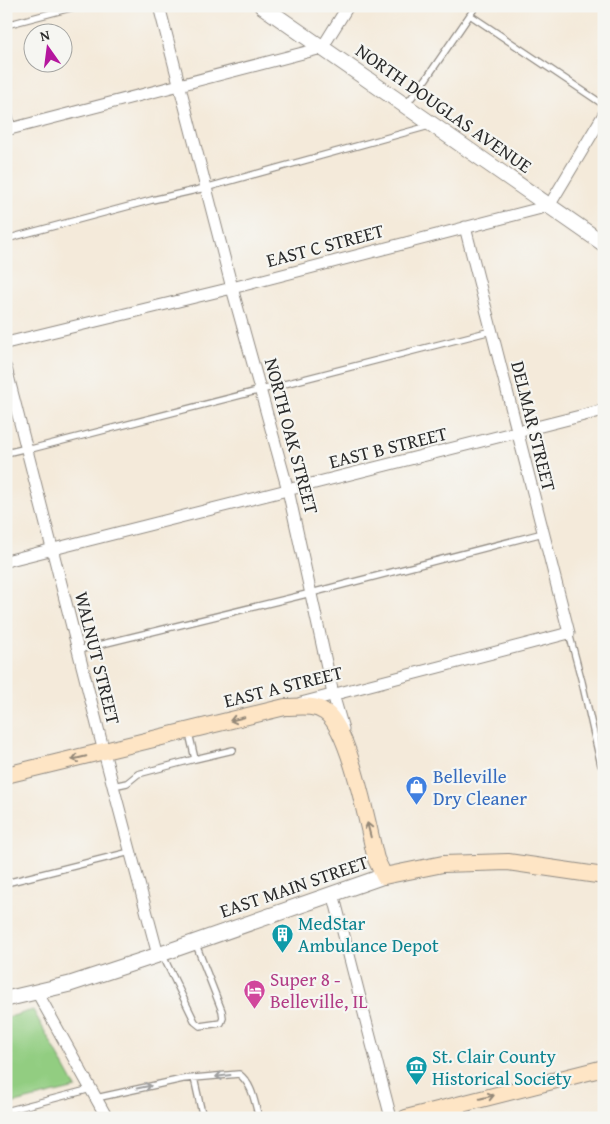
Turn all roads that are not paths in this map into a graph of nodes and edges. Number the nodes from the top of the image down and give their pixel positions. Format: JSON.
{"nodes":[{"id":1,"x":78,"y":6,"type":"edge"},
{"id":2,"x":159,"y":6,"type":"edge"},
{"id":3,"x":262,"y":6,"type":"edge"},
{"id":4,"x":348,"y":6,"type":"edge"},
{"id":5,"x":476,"y":6,"type":"edge"},
{"id":6,"x":470,"y":15,"type":"junction"},
{"id":7,"x":6,"y":25,"type":"edge"},
{"id":8,"x":322,"y":48,"type":"junction"},
{"id":9,"x":179,"y":85,"type":"junction"},
{"id":10,"x":6,"y":104,"type":"edge"},
{"id":11,"x":405,"y":106,"type":"junction"},
{"id":12,"x":604,"y":106,"type":"edge"},
{"id":13,"x":604,"y":114,"type":"edge"},
{"id":14,"x":433,"y":125,"type":"junction"},
{"id":15,"x":9,"y":129,"type":"edge"},
{"id":16,"x":206,"y":188,"type":"junction"},
{"id":17,"x":549,"y":206,"type":"junction"},
{"id":18,"x":465,"y":227,"type":"junction"},
{"id":19,"x":6,"y":239,"type":"edge"},
{"id":20,"x":604,"y":244,"type":"edge"},
{"id":21,"x":232,"y":288,"type":"junction"},
{"id":22,"x":491,"y":331,"type":"junction"},
{"id":23,"x":6,"y":343,"type":"edge"},
{"id":24,"x":6,"y":368,"type":"edge"},
{"id":25,"x":260,"y":390,"type":"junction"},
{"id":26,"x":604,"y":410,"type":"edge"},
{"id":27,"x":518,"y":433,"type":"junction"},
{"id":28,"x":27,"y":449,"type":"junction"},
{"id":29,"x":6,"y":453,"type":"edge"},
{"id":30,"x":288,"y":490,"type":"junction"},
{"id":31,"x":543,"y":533,"type":"junction"},
{"id":32,"x":53,"y":550,"type":"junction"},
{"id":33,"x":6,"y":561,"type":"edge"},
{"id":34,"x":310,"y":593,"type":"junction"},
{"id":35,"x":569,"y":633,"type":"junction"},
{"id":36,"x":78,"y":650,"type":"junction"},
{"id":37,"x":333,"y":694,"type":"junction"},
{"id":38,"x":284,"y":707,"type":"junction"},
{"id":39,"x":188,"y":731,"type":"junction"},
{"id":40,"x":347,"y":746,"type":"junction"},
{"id":41,"x":233,"y":750,"type":"dead end"},
{"id":42,"x":104,"y":752,"type":"junction"},
{"id":43,"x":195,"y":759,"type":"junction"},
{"id":44,"x":604,"y":765,"type":"edge"},
{"id":45,"x":6,"y":775,"type":"edge"},
{"id":46,"x":113,"y":786,"type":"junction"},
{"id":47,"x":130,"y":852,"type":"junction"},
{"id":48,"x":384,"y":876,"type":"junction"},
{"id":49,"x":604,"y":876,"type":"edge"},
{"id":50,"x":6,"y":883,"type":"edge"},
{"id":51,"x":333,"y":894,"type":"junction"},
{"id":52,"x":195,"y":942,"type":"junction"},
{"id":53,"x":160,"y":955,"type":"junction"},
{"id":54,"x":37,"y":992,"type":"junction"},
{"id":55,"x":6,"y":999,"type":"edge"},
{"id":56,"x":604,"y":1068,"type":"edge"},
{"id":57,"x":194,"y":1078,"type":"junction"},
{"id":58,"x":94,"y":1094,"type":"junction"},
{"id":59,"x":6,"y":1111,"type":"edge"},
{"id":60,"x":107,"y":1118,"type":"edge"},
{"id":61,"x":203,"y":1118,"type":"edge"},
{"id":62,"x":259,"y":1118,"type":"edge"},
{"id":63,"x":391,"y":1118,"type":"edge"},
{"id":64,"x":406,"y":1118,"type":"edge"}],
"edges":[{"from":1,"to":7,"type":"lane"},
{"from":2,"to":9,"type":"street","name":"NORTH OAK STREET"},
{"from":3,"to":8,"type":"street","name":"NORTH DOUGLAS AVENUE"},
{"from":4,"to":8,"type":"street"},
{"from":5,"to":6,"type":"lane"},
{"from":6,"to":11,"type":"lane"},
{"from":6,"to":12,"type":"lane"},
{"from":8,"to":9,"type":"street"},
{"from":8,"to":11,"type":"street","name":"NORTH DOUGLAS AVENUE"},
{"from":9,"to":15,"type":"street"},
{"from":9,"to":16,"type":"street","name":"NORTH OAK STREET"},
{"from":10,"to":15,"type":"lane"},
{"from":11,"to":14,"type":"street","name":"NORTH DOUGLAS AVENUE"},
{"from":13,"to":17,"type":"street"},
{"from":14,"to":16,"type":"lane"},
{"from":14,"to":17,"type":"street","name":"NORTH DOUGLAS AVENUE"},
{"from":16,"to":19,"type":"lane"},
{"from":16,"to":21,"type":"street","name":"NORTH OAK STREET"},
{"from":17,"to":18,"type":"street","name":"EAST C STREET"},
{"from":17,"to":20,"type":"street","name":"NORTH DOUGLAS AVENUE"},
{"from":18,"to":21,"type":"street","name":"EAST C STREET"},
{"from":18,"to":22,"type":"street","name":"DELMAR STREET"},
{"from":21,"to":23,"type":"street","name":"EAST C STREET"},
{"from":21,"to":25,"type":"street","name":"NORTH OAK STREET"},
{"from":22,"to":25,"type":"lane"},
{"from":22,"to":27,"type":"street","name":"DELMAR STREET"},
{"from":24,"to":28,"type":"street","name":"WALNUT STREET"},
{"from":25,"to":28,"type":"lane"},
{"from":25,"to":30,"type":"street","name":"NORTH OAK STREET"},
{"from":26,"to":27,"type":"street","name":"EAST B STREET"},
{"from":27,"to":30,"type":"street","name":"EAST B STREET"},
{"from":27,"to":31,"type":"street","name":"DELMAR STREET"},
{"from":28,"to":29,"type":"lane"},
{"from":28,"to":32,"type":"street","name":"WALNUT STREET"},
{"from":30,"to":32,"type":"street","name":"EAST B STREET"},
{"from":30,"to":34,"type":"street","name":"NORTH OAK STREET"},
{"from":31,"to":34,"type":"lane"},
{"from":31,"to":35,"type":"street","name":"DELMAR STREET"},
{"from":32,"to":33,"type":"street","name":"EAST B STREET"},
{"from":32,"to":36,"type":"street","name":"WALNUT STREET"},
{"from":34,"to":36,"type":"lane"},
{"from":34,"to":37,"type":"street","name":"NORTH OAK STREET"},
{"from":35,"to":37,"type":"street","name":"EAST A STREET"},
{"from":35,"to":44,"type":"lane"},
{"from":36,"to":42,"type":"street","name":"WALNUT STREET"},
{"from":37,"to":38,"type":"street","name":"EAST A STREET"},
{"from":37,"to":40,"type":"street","name":"NORTH OAK STREET"},
{"from":38,"to":39,"type":"main road","name":"EAST A STREET","one_way":true},
{"from":38,"to":40,"type":"main road"},
{"from":39,"to":42,"type":"main road","name":"EAST A STREET"},
{"from":39,"to":43,"type":"lane"},
{"from":48,"to":40,"type":"main road","name":"NORTH OAK STREET","one_way":true},
{"from":41,"to":43,"type":"lane"},
{"from":42,"to":45,"type":"main road","name":"EAST A STREET","one_way":true},
{"from":42,"to":46,"type":"street","name":"WALNUT STREET"},
{"from":43,"to":46,"type":"lane"},
{"from":46,"to":47,"type":"street","name":"WALNUT STREET"},
{"from":47,"to":50,"type":"lane"},
{"from":47,"to":53,"type":"street","name":"WALNUT STREET"},
{"from":48,"to":49,"type":"main road","name":"EAST MAIN STREET"},
{"from":48,"to":51,"type":"street","name":"EAST MAIN STREET"},
{"from":51,"to":52,"type":"street","name":"EAST MAIN STREET"},
{"from":51,"to":63,"type":"street"},
{"from":52,"to":53,"type":"street","name":"EAST MAIN STREET"},
{"from":52,"to":53,"type":"lane"},
{"from":53,"to":54,"type":"street","name":"EAST MAIN STREET"},
{"from":54,"to":55,"type":"street","name":"EAST MAIN STREET"},
{"from":54,"to":58,"type":"street"},
{"from":64,"to":56,"type":"main road","one_way":true},
{"from":58,"to":57,"type":"lane","one_way":true},
{"from":57,"to":61,"type":"lane"},
{"from":62,"to":57,"type":"lane","one_way":true},
{"from":58,"to":59,"type":"lane"},
{"from":58,"to":60,"type":"street"}]}
